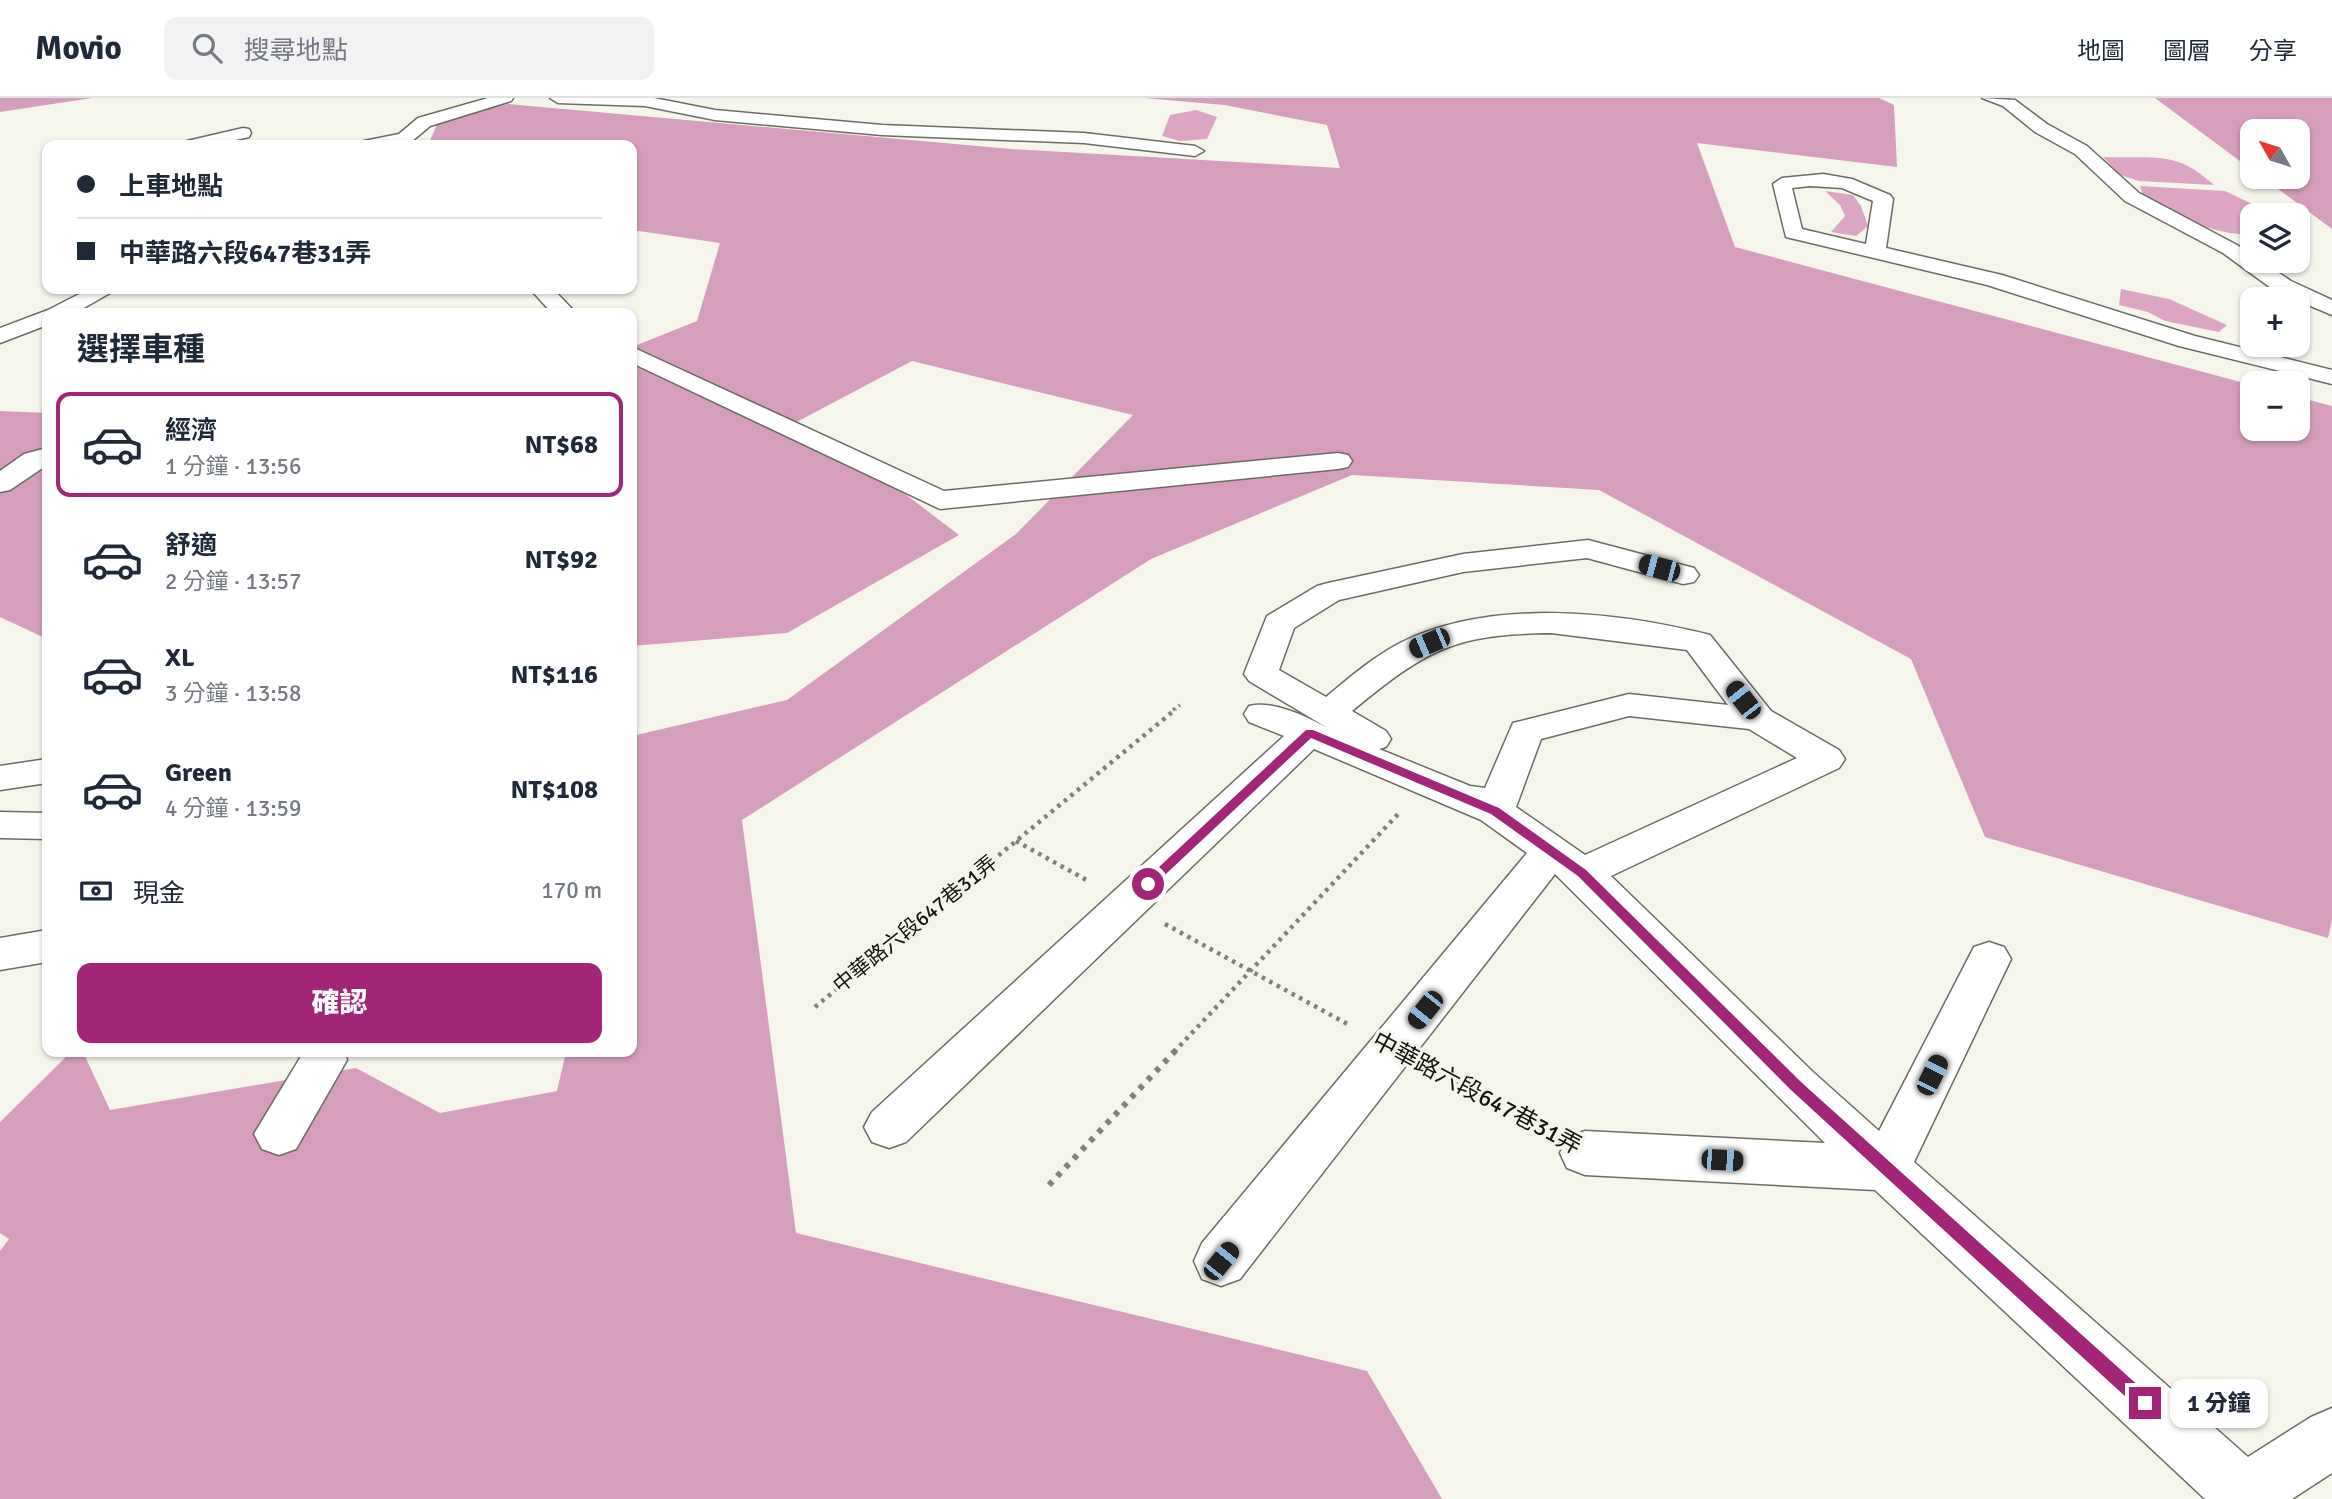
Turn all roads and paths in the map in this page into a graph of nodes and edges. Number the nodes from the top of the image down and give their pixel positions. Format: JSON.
{"nodes":[{"id":1,"x":505,"y":98,"type":"edge"},
{"id":2,"x":558,"y":98,"type":"edge"},
{"id":3,"x":1990,"y":98,"type":"edge"},
{"id":4,"x":243,"y":133,"type":"dead end"},
{"id":5,"x":214,"y":140,"type":"edge"},
{"id":6,"x":395,"y":140,"type":"edge"},
{"id":7,"x":1195,"y":151,"type":"dead end"},
{"id":8,"x":1875,"y":252,"type":"junction"},
{"id":9,"x":96,"y":294,"type":"edge"},
{"id":10,"x":546,"y":294,"type":"edge"},
{"id":11,"x":68,"y":308,"type":"edge"},
{"id":12,"x":560,"y":308,"type":"edge"},
{"id":13,"x":2332,"y":308,"type":"edge"},
{"id":14,"x":42,"y":319,"type":"edge"},
{"id":15,"x":0,"y":336,"type":"edge"},
{"id":16,"x":637,"y":356,"type":"edge"},
{"id":17,"x":2332,"y":377,"type":"edge"},
{"id":18,"x":42,"y":458,"type":"edge"},
{"id":19,"x":1338,"y":461,"type":"dead end"},
{"id":20,"x":0,"y":484,"type":"edge"},
{"id":21,"x":1683,"y":575,"type":"dead end"},
{"id":22,"x":1180,"y":705,"type":"dead end"},
{"id":23,"x":1262,"y":714,"type":"dead end"},
{"id":24,"x":1758,"y":719,"type":"junction"},
{"id":25,"x":1319,"y":722,"type":"junction"},
{"id":26,"x":42,"y":772,"type":"edge"},
{"id":27,"x":0,"y":778,"type":"edge"},
{"id":28,"x":1401,"y":810,"type":"dead end"},
{"id":29,"x":1495,"y":811,"type":"junction"},
{"id":30,"x":0,"y":825,"type":"edge"},
{"id":31,"x":42,"y":826,"type":"edge"},
{"id":32,"x":1016,"y":841,"type":"junction"},
{"id":33,"x":1567,"y":862,"type":"junction"},
{"id":34,"x":1128,"y":903,"type":"junction"},
{"id":35,"x":42,"y":947,"type":"edge"},
{"id":36,"x":0,"y":954,"type":"edge"},
{"id":37,"x":1989,"y":959,"type":"dead end"},
{"id":38,"x":1252,"y":971,"type":"junction"},
{"id":39,"x":815,"y":1007,"type":"dead end"},
{"id":40,"x":1393,"y":1049,"type":"junction"},
{"id":41,"x":323,"y":1057,"type":"edge"},
{"id":42,"x":889,"y":1127,"type":"dead end"},
{"id":43,"x":279,"y":1134,"type":"dead end"},
{"id":44,"x":1585,"y":1153,"type":"joint"},
{"id":45,"x":1886,"y":1168,"type":"junction"},
{"id":46,"x":1049,"y":1185,"type":"dead end"},
{"id":47,"x":1221,"y":1261,"type":"dead end"},
{"id":48,"x":2332,"y":1438,"type":"edge"},
{"id":49,"x":2241,"y":1496,"type":"edge"}],
"edges":[{"from":1,"to":6,"type":"street"},
{"from":2,"to":7,"type":"street"},
{"from":3,"to":13,"type":"street"},
{"from":4,"to":5,"type":"street"},
{"from":8,"to":8,"type":"street"},
{"from":8,"to":17,"type":"street"},
{"from":9,"to":11,"type":"street"},
{"from":10,"to":12,"type":"street"},
{"from":14,"to":15,"type":"street"},
{"from":16,"to":19,"type":"street"},
{"from":18,"to":20,"type":"street"},
{"from":21,"to":25,"type":"street"},
{"from":22,"to":32,"type":"path","name":"中華路六段647巷31弄"},
{"from":23,"to":25,"type":"street"},
{"from":24,"to":25,"type":"street"},
{"from":24,"to":29,"type":"street"},
{"from":24,"to":33,"type":"street"},
{"from":25,"to":29,"type":"street"},
{"from":25,"to":34,"type":"street"},
{"from":26,"to":27,"type":"street"},
{"from":28,"to":38,"type":"path"},
{"from":29,"to":33,"type":"street"},
{"from":30,"to":31,"type":"street"},
{"from":32,"to":34,"type":"path","name":"中華路六段647巷31弄"},
{"from":32,"to":39,"type":"path","name":"中華路六段647巷31弄"},
{"from":33,"to":40,"type":"street"},
{"from":33,"to":45,"type":"street"},
{"from":34,"to":38,"type":"path","name":"中華路六段647巷31弄"},
{"from":34,"to":42,"type":"street"},
{"from":35,"to":36,"type":"street"},
{"from":37,"to":45,"type":"street"},
{"from":38,"to":40,"type":"path","name":"中華路六段647巷31弄"},
{"from":38,"to":46,"type":"path"},
{"from":40,"to":44,"type":"path","name":"中華路六段647巷31弄"},
{"from":40,"to":47,"type":"street"},
{"from":41,"to":43,"type":"street"},
{"from":44,"to":45,"type":"street","name":"中華路六段647巷31弄"},
{"from":45,"to":49,"type":"street"},
{"from":48,"to":49,"type":"street"}]}
